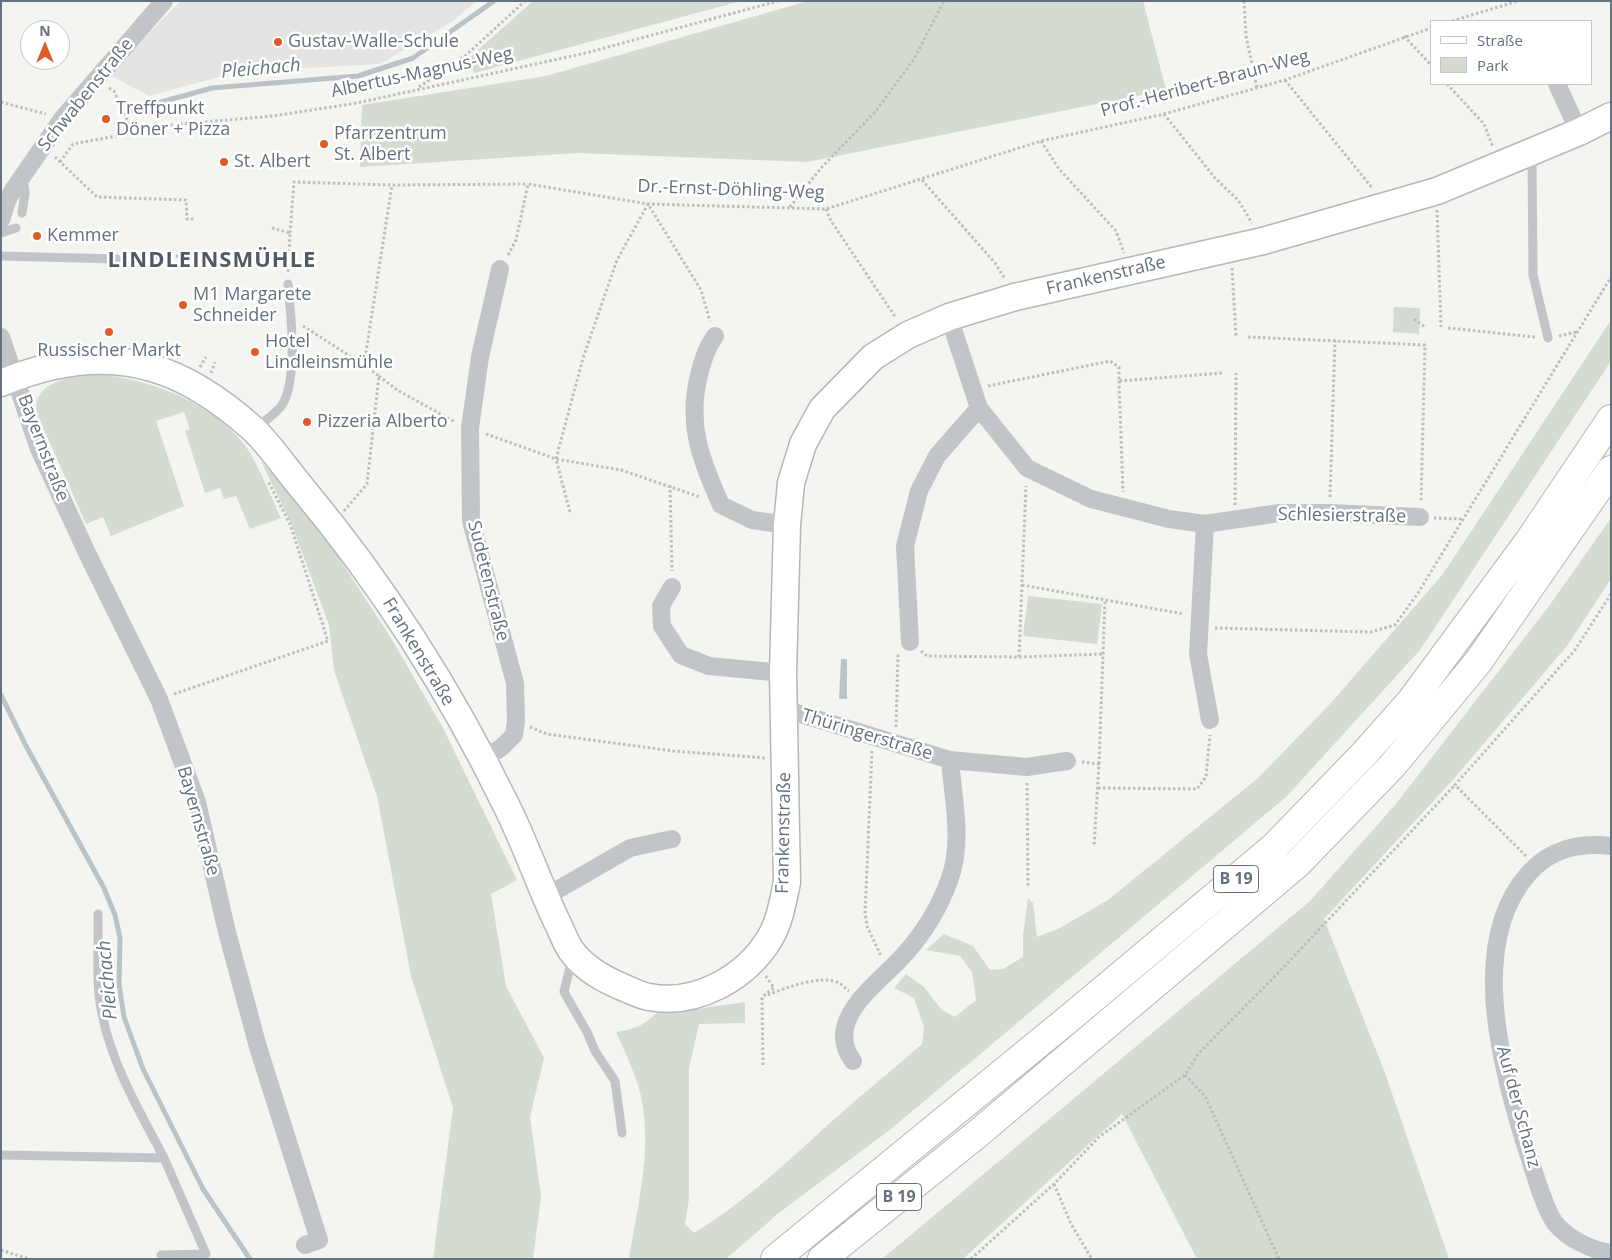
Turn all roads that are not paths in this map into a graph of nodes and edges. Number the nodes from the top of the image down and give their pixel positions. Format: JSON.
{"nodes":[{"id":1,"x":164,"y":1,"type":"edge"},
{"id":2,"x":1557,"y":85,"type":"edge"},
{"id":3,"x":1611,"y":116,"type":"edge"},
{"id":4,"x":1579,"y":132,"type":"junction"},
{"id":5,"x":1532,"y":152,"type":"junction"},
{"id":6,"x":23,"y":176,"type":"junction"},
{"id":7,"x":22,"y":213,"type":"dead end"},
{"id":8,"x":9,"y":224,"type":"edge"},
{"id":9,"x":1,"y":233,"type":"edge"},
{"id":10,"x":1,"y":256,"type":"edge"},
{"id":11,"x":117,"y":259,"type":"dead end"},
{"id":12,"x":500,"y":269,"type":"dead end"},
{"id":13,"x":288,"y":284,"type":"road end"},
{"id":14,"x":949,"y":317,"type":"junction"},
{"id":15,"x":715,"y":336,"type":"road end"},
{"id":16,"x":1,"y":337,"type":"edge"},
{"id":17,"x":1548,"y":338,"type":"road end"},
{"id":18,"x":8,"y":380,"type":"edge"},
{"id":19,"x":979,"y":408,"type":"junction"},
{"id":20,"x":1611,"y":418,"type":"edge"},
{"id":21,"x":254,"y":430,"type":"junction"},
{"id":22,"x":1611,"y":470,"type":"edge"},
{"id":23,"x":1420,"y":517,"type":"road end"},
{"id":24,"x":1205,"y":524,"type":"junction"},
{"id":25,"x":786,"y":526,"type":"junction"},
{"id":26,"x":672,"y":587,"type":"road end"},
{"id":27,"x":910,"y":642,"type":"road end"},
{"id":28,"x":783,"y":673,"type":"junction"},
{"id":29,"x":784,"y":709,"type":"junction"},
{"id":30,"x":1210,"y":720,"type":"road end"},
{"id":31,"x":484,"y":759,"type":"junction"},
{"id":32,"x":950,"y":760,"type":"junction"},
{"id":33,"x":1067,"y":761,"type":"road end"},
{"id":34,"x":672,"y":839,"type":"dead end"},
{"id":35,"x":1611,"y":846,"type":"edge"},
{"id":36,"x":545,"y":897,"type":"junction"},
{"id":37,"x":98,"y":914,"type":"dead end"},
{"id":38,"x":573,"y":953,"type":"junction"},
{"id":39,"x":853,"y":1061,"type":"dead end"},
{"id":40,"x":622,"y":1133,"type":"dead end"},
{"id":41,"x":1,"y":1155,"type":"edge"},
{"id":42,"x":164,"y":1158,"type":"junction"},
{"id":43,"x":305,"y":1245,"type":"dead end"},
{"id":44,"x":1611,"y":1253,"type":"edge"},
{"id":45,"x":161,"y":1255,"type":"dead end"},
{"id":46,"x":775,"y":1259,"type":"edge"},
{"id":47,"x":822,"y":1259,"type":"edge"}],
"edges":[{"from":1,"to":6,"type":"street","name":"Schwabenstraße"},
{"from":2,"to":4,"type":"street"},
{"from":3,"to":4,"type":"street","name":"Frankenstraße"},
{"from":4,"to":5,"type":"street","name":"Frankenstraße"},
{"from":5,"to":14,"type":"street","name":"Frankenstraße"},
{"from":5,"to":17,"type":"lane"},
{"from":6,"to":7,"type":"lane"},
{"from":6,"to":8,"type":"street","name":"Schwabenstraße"},
{"from":8,"to":9,"type":"lane"},
{"from":10,"to":11,"type":"lane"},
{"from":12,"to":31,"type":"street","name":"Sudetenstraße"},
{"from":13,"to":21,"type":"lane"},
{"from":14,"to":19,"type":"street","name":"Schlesierstraße"},
{"from":14,"to":25,"type":"street","name":"Frankenstraße"},
{"from":15,"to":25,"type":"street"},
{"from":16,"to":18,"type":"street"},
{"from":18,"to":21,"type":"street","name":"Frankenstraße"},
{"from":18,"to":43,"type":"street","name":"Bayernstraße"},
{"from":19,"to":24,"type":"street","name":"Schlesierstraße"},
{"from":19,"to":27,"type":"street"},
{"from":20,"to":46,"type":"highway","number":"B 19"},
{"from":21,"to":31,"type":"street","name":"Frankenstraße"},
{"from":22,"to":47,"type":"highway","number":"B 19"},
{"from":23,"to":24,"type":"street","name":"Schlesierstraße"},
{"from":24,"to":30,"type":"street"},
{"from":25,"to":28,"type":"street","name":"Frankenstraße"},
{"from":26,"to":28,"type":"street"},
{"from":28,"to":29,"type":"street","name":"Frankenstraße"},
{"from":29,"to":32,"type":"street","name":"Thüringerstraße"},
{"from":29,"to":38,"type":"street","name":"Frankenstraße"},
{"from":31,"to":36,"type":"street","name":"Frankenstraße"},
{"from":32,"to":33,"type":"street","name":"Thüringerstraße"},
{"from":32,"to":39,"type":"street","name":"Thüringerstraße"},
{"from":34,"to":36,"type":"street"},
{"from":35,"to":44,"type":"street","name":"Auf der Schanz"},
{"from":36,"to":38,"type":"street","name":"Frankenstraße"},
{"from":37,"to":42,"type":"lane"},
{"from":38,"to":40,"type":"lane"},
{"from":41,"to":42,"type":"lane"},
{"from":42,"to":45,"type":"lane"}]}
